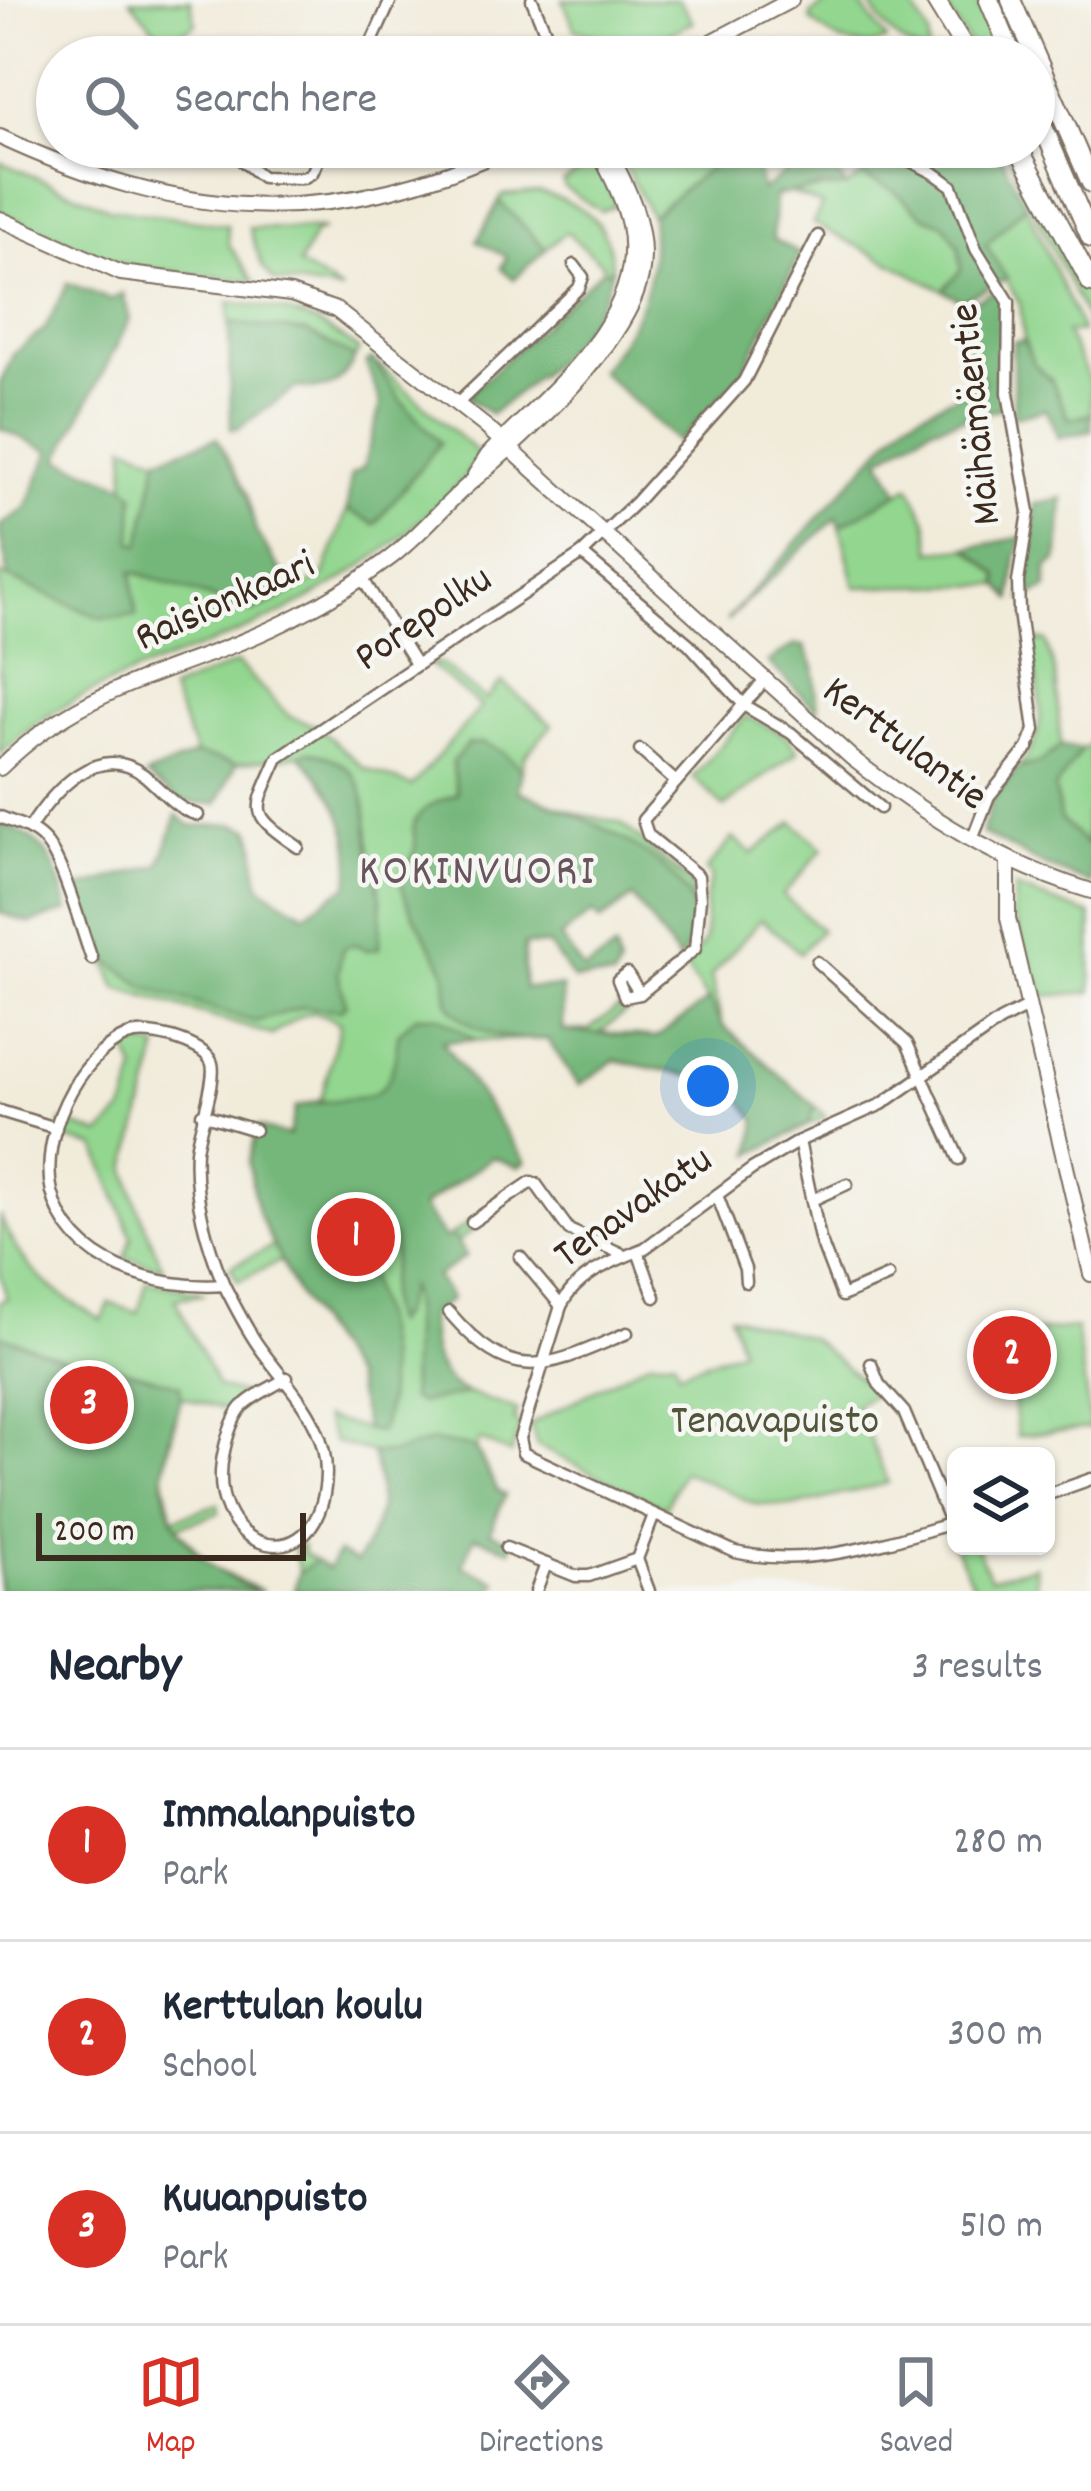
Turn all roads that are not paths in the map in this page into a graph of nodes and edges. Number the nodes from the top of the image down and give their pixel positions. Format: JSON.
{"nodes":[{"id":1,"x":392,"y":0,"type":"edge"},
{"id":2,"x":532,"y":0,"type":"edge"},
{"id":3,"x":791,"y":0,"type":"edge"},
{"id":4,"x":935,"y":0,"type":"edge"},
{"id":5,"x":988,"y":0,"type":"edge"},
{"id":6,"x":1012,"y":1,"type":"edge"},
{"id":7,"x":375,"y":36,"type":"edge"},
{"id":8,"x":547,"y":36,"type":"edge"},
{"id":9,"x":723,"y":36,"type":"edge"},
{"id":10,"x":957,"y":36,"type":"edge"},
{"id":11,"x":1004,"y":36,"type":"edge"},
{"id":12,"x":1027,"y":36,"type":"edge"},
{"id":13,"x":1055,"y":100,"type":"edge"},
{"id":14,"x":0,"y":136,"type":"edge"},
{"id":15,"x":36,"y":153,"type":"edge"},
{"id":16,"x":1055,"y":155,"type":"edge"},
{"id":17,"x":72,"y":168,"type":"edge"},
{"id":18,"x":251,"y":168,"type":"edge"},
{"id":19,"x":314,"y":168,"type":"edge"},
{"id":20,"x":456,"y":168,"type":"edge"},
{"id":21,"x":606,"y":168,"type":"edge"},
{"id":22,"x":617,"y":168,"type":"edge"},
{"id":23,"x":926,"y":168,"type":"edge"},
{"id":24,"x":1029,"y":168,"type":"edge"},
{"id":25,"x":1091,"y":183,"type":"edge"},
{"id":26,"x":0,"y":219,"type":"edge"},
{"id":27,"x":818,"y":236,"type":"dead end"},
{"id":28,"x":1091,"y":238,"type":"edge"},
{"id":29,"x":574,"y":266,"type":"dead end"},
{"id":30,"x":1091,"y":284,"type":"edge"},
{"id":31,"x":457,"y":404,"type":"junction"},
{"id":32,"x":506,"y":446,"type":"junction"},
{"id":33,"x":603,"y":535,"type":"junction"},
{"id":34,"x":582,"y":554,"type":"junction"},
{"id":35,"x":362,"y":578,"type":"junction"},
{"id":36,"x":416,"y":664,"type":"junction"},
{"id":37,"x":765,"y":680,"type":"junction"},
{"id":38,"x":745,"y":706,"type":"junction"},
{"id":39,"x":640,"y":750,"type":"dead end"},
{"id":40,"x":0,"y":768,"type":"edge"},
{"id":41,"x":676,"y":782,"type":"junction"},
{"id":42,"x":880,"y":808,"type":"dead end"},
{"id":43,"x":198,"y":815,"type":"dead end"},
{"id":44,"x":0,"y":818,"type":"edge"},
{"id":45,"x":28,"y":829,"type":"junction"},
{"id":46,"x":972,"y":840,"type":"junction"},
{"id":47,"x":298,"y":847,"type":"dead end"},
{"id":48,"x":1008,"y":860,"type":"junction"},
{"id":49,"x":1091,"y":891,"type":"edge"},
{"id":50,"x":92,"y":958,"type":"dead end"},
{"id":51,"x":817,"y":962,"type":"dead end"},
{"id":52,"x":640,"y":994,"type":"dead end"},
{"id":53,"x":1029,"y":1006,"type":"junction"},
{"id":54,"x":922,"y":1077,"type":"junction"},
{"id":55,"x":0,"y":1111,"type":"edge"},
{"id":56,"x":202,"y":1114,"type":"junction"},
{"id":57,"x":56,"y":1129,"type":"junction"},
{"id":58,"x":255,"y":1130,"type":"dead end"},
{"id":59,"x":799,"y":1141,"type":"junction"},
{"id":60,"x":959,"y":1159,"type":"dead end"},
{"id":61,"x":847,"y":1184,"type":"dead end"},
{"id":62,"x":717,"y":1195,"type":"junction"},
{"id":63,"x":812,"y":1200,"type":"junction"},
{"id":64,"x":472,"y":1222,"type":"dead end"},
{"id":65,"x":638,"y":1252,"type":"junction"},
{"id":66,"x":620,"y":1253,"type":"junction"},
{"id":67,"x":520,"y":1257,"type":"dead end"},
{"id":68,"x":1091,"y":1274,"type":"edge"},
{"id":69,"x":888,"y":1276,"type":"dead end"},
{"id":70,"x":746,"y":1282,"type":"dead end"},
{"id":71,"x":224,"y":1285,"type":"junction"},
{"id":72,"x":655,"y":1297,"type":"dead end"},
{"id":73,"x":561,"y":1306,"type":"junction"},
{"id":74,"x":449,"y":1312,"type":"dead end"},
{"id":75,"x":627,"y":1334,"type":"dead end"},
{"id":76,"x":871,"y":1364,"type":"dead end"},
{"id":77,"x":542,"y":1366,"type":"junction"},
{"id":78,"x":287,"y":1378,"type":"junction"},
{"id":79,"x":1091,"y":1479,"type":"edge"},
{"id":80,"x":1055,"y":1493,"type":"edge"},
{"id":81,"x":947,"y":1507,"type":"edge"},
{"id":82,"x":654,"y":1515,"type":"junction"},
{"id":83,"x":947,"y":1525,"type":"edge"},
{"id":84,"x":506,"y":1548,"type":"dead end"},
{"id":85,"x":637,"y":1559,"type":"junction"},
{"id":86,"x":547,"y":1564,"type":"junction"},
{"id":87,"x":536,"y":1591,"type":"edge"},
{"id":88,"x":650,"y":1591,"type":"edge"}],
"edges":[{"from":1,"to":7,"type":"street"},
{"from":2,"to":8,"type":"street"},
{"from":3,"to":9,"type":"main road"},
{"from":4,"to":10,"type":"highway"},
{"from":5,"to":11,"type":"highway"},
{"from":6,"to":12,"type":"highway"},
{"from":13,"to":25,"type":"highway"},
{"from":14,"to":15,"type":"main road"},
{"from":16,"to":28,"type":"highway"},
{"from":17,"to":20,"type":"main road"},
{"from":18,"to":19,"type":"street"},
{"from":21,"to":32,"type":"main road","name":"Raisionkaari"},
{"from":22,"to":32,"type":"main road","name":"Raisionkaari"},
{"from":23,"to":46,"type":"street","name":"Mäihämäentie"},
{"from":24,"to":30,"type":"highway"},
{"from":26,"to":31,"type":"main road","name":"Kerttulantie"},
{"from":27,"to":33,"type":"street","name":"Porepolku"},
{"from":29,"to":31,"type":"street"},
{"from":31,"to":32,"type":"main road","name":"Kerttulantie"},
{"from":32,"to":33,"type":"main road","name":"Kerttulantie"},
{"from":32,"to":35,"type":"main road","name":"Raisionkaari"},
{"from":33,"to":34,"type":"street","name":"Porepolku"},
{"from":33,"to":37,"type":"main road","name":"Kerttulantie"},
{"from":34,"to":36,"type":"street","name":"Porepolku"},
{"from":34,"to":38,"type":"street"},
{"from":35,"to":36,"type":"street"},
{"from":35,"to":40,"type":"main road","name":"Raisionkaari"},
{"from":36,"to":47,"type":"street","name":"Porepolku"},
{"from":37,"to":38,"type":"street"},
{"from":37,"to":46,"type":"main road","name":"Kerttulantie"},
{"from":38,"to":41,"type":"street"},
{"from":38,"to":42,"type":"street"},
{"from":39,"to":41,"type":"street"},
{"from":41,"to":52,"type":"street"},
{"from":43,"to":45,"type":"street"},
{"from":44,"to":45,"type":"street"},
{"from":45,"to":50,"type":"street"},
{"from":46,"to":48,"type":"main road","name":"Kerttulantie"},
{"from":48,"to":49,"type":"main road"},
{"from":48,"to":53,"type":"main road","name":"Kerttulantie"},
{"from":51,"to":54,"type":"street"},
{"from":53,"to":54,"type":"street","name":"Tenavakatu"},
{"from":53,"to":68,"type":"main road","name":"Kerttulantie"},
{"from":54,"to":59,"type":"street","name":"Tenavakatu"},
{"from":54,"to":60,"type":"street"},
{"from":55,"to":57,"type":"street"},
{"from":56,"to":57,"type":"street"},
{"from":56,"to":58,"type":"street"},
{"from":56,"to":71,"type":"street"},
{"from":57,"to":71,"type":"street"},
{"from":59,"to":62,"type":"street","name":"Tenavakatu"},
{"from":59,"to":63,"type":"street"},
{"from":61,"to":63,"type":"street"},
{"from":62,"to":65,"type":"street","name":"Tenavakatu"},
{"from":62,"to":70,"type":"street"},
{"from":63,"to":69,"type":"street"},
{"from":64,"to":66,"type":"street"},
{"from":65,"to":66,"type":"street","name":"Tenavakatu"},
{"from":65,"to":72,"type":"street"},
{"from":66,"to":73,"type":"street","name":"Tenavakatu"},
{"from":67,"to":73,"type":"street"},
{"from":71,"to":78,"type":"street"},
{"from":73,"to":77,"type":"street","name":"Tenavakatu"},
{"from":74,"to":77,"type":"street"},
{"from":75,"to":77,"type":"street"},
{"from":76,"to":81,"type":"street"},
{"from":77,"to":82,"type":"street","name":"Tenavakatu"},
{"from":78,"to":78,"type":"street"},
{"from":79,"to":80,"type":"street"},
{"from":82,"to":83,"type":"street","name":"Tenavakatu"},
{"from":82,"to":85,"type":"street"},
{"from":84,"to":86,"type":"street"},
{"from":85,"to":86,"type":"street"},
{"from":85,"to":88,"type":"street"},
{"from":86,"to":87,"type":"street"}]}
